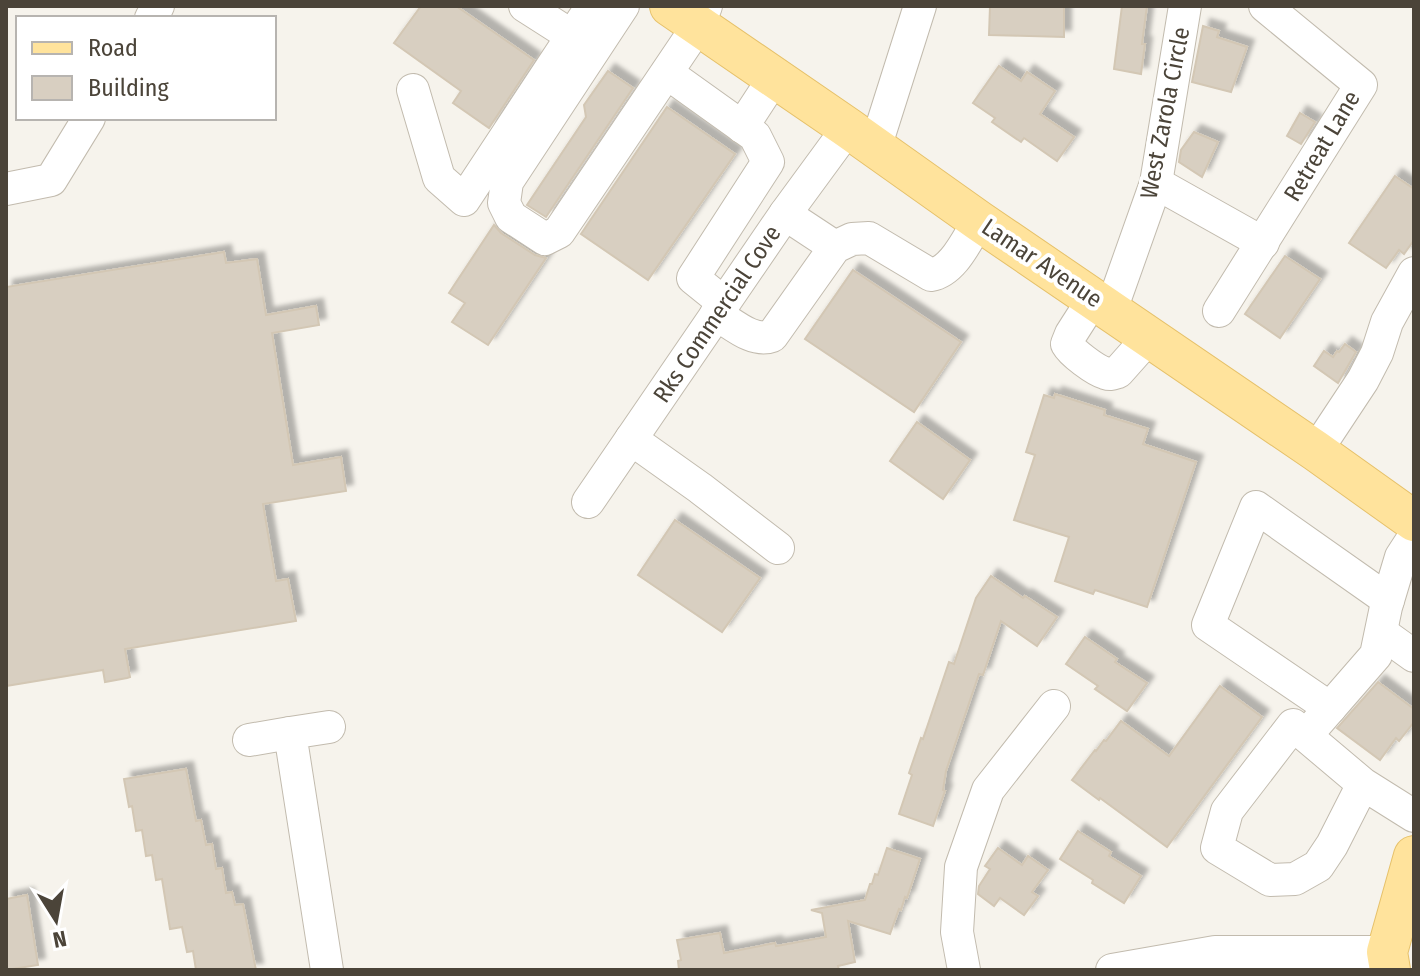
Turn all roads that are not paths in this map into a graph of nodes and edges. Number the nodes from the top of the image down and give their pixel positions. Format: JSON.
{"nodes":[{"id":1,"x":525,"y":6,"type":"edge"},
{"id":2,"x":592,"y":6,"type":"edge"},
{"id":3,"x":623,"y":6,"type":"edge"},
{"id":4,"x":920,"y":6,"type":"edge"},
{"id":5,"x":1185,"y":6,"type":"edge"},
{"id":6,"x":1265,"y":6,"type":"edge"},
{"id":7,"x":691,"y":13,"type":"edge"},
{"id":8,"x":572,"y":36,"type":"junction"},
{"id":9,"x":667,"y":73,"type":"junction"},
{"id":10,"x":774,"y":78,"type":"junction"},
{"id":11,"x":413,"y":90,"type":"dead end"},
{"id":12,"x":88,"y":120,"type":"edge"},
{"id":13,"x":742,"y":127,"type":"junction"},
{"id":14,"x":861,"y":138,"type":"junction"},
{"id":15,"x":1156,"y":183,"type":"junction"},
{"id":16,"x":6,"y":189,"type":"edge"},
{"id":17,"x":785,"y":214,"type":"junction"},
{"id":18,"x":979,"y":221,"type":"junction"},
{"id":19,"x":1263,"y":243,"type":"junction"},
{"id":20,"x":835,"y":247,"type":"junction"},
{"id":21,"x":1414,"y":273,"type":"edge"},
{"id":22,"x":1102,"y":304,"type":"junction"},
{"id":23,"x":720,"y":309,"type":"junction"},
{"id":24,"x":1219,"y":311,"type":"dead end"},
{"id":25,"x":1150,"y":336,"type":"junction"},
{"id":26,"x":631,"y":439,"type":"junction"},
{"id":27,"x":1316,"y":451,"type":"junction"},
{"id":28,"x":588,"y":502,"type":"dead end"},
{"id":29,"x":1414,"y":521,"type":"edge"},
{"id":30,"x":1414,"y":537,"type":"edge"},
{"id":31,"x":778,"y":548,"type":"dead end"},
{"id":32,"x":1388,"y":600,"type":"junction"},
{"id":33,"x":1382,"y":633,"type":"junction"},
{"id":34,"x":1414,"y":656,"type":"edge"},
{"id":35,"x":1338,"y":700,"type":"junction"},
{"id":36,"x":1054,"y":706,"type":"dead end"},
{"id":37,"x":329,"y":727,"type":"dead end"},
{"id":38,"x":290,"y":733,"type":"junction"},
{"id":39,"x":1306,"y":736,"type":"junction"},
{"id":40,"x":249,"y":740,"type":"dead end"},
{"id":41,"x":1363,"y":784,"type":"junction"},
{"id":42,"x":1414,"y":816,"type":"edge"},
{"id":43,"x":1414,"y":856,"type":"edge"},
{"id":44,"x":1407,"y":909,"type":"edge"},
{"id":45,"x":1389,"y":961,"type":"edge"},
{"id":46,"x":327,"y":970,"type":"edge"},
{"id":47,"x":964,"y":970,"type":"edge"},
{"id":48,"x":1112,"y":970,"type":"edge"}],
"edges":[{"from":1,"to":8,"type":"street"},
{"from":2,"to":8,"type":"street"},
{"from":3,"to":9,"type":"street"},
{"from":4,"to":14,"type":"street","name":"Rks Commercial Cove"},
{"from":5,"to":15,"type":"street","name":"West Zarola Circle"},
{"from":6,"to":19,"type":"street","name":"Retreat Lane"},
{"from":7,"to":9,"type":"street"},
{"from":7,"to":10,"type":"main road","name":"Lamar Avenue"},
{"from":8,"to":11,"type":"street"},
{"from":9,"to":13,"type":"street"},
{"from":10,"to":13,"type":"street"},
{"from":10,"to":14,"type":"main road","name":"Lamar Avenue"},
{"from":12,"to":16,"type":"street"},
{"from":13,"to":23,"type":"street"},
{"from":14,"to":17,"type":"street","name":"Rks Commercial Cove"},
{"from":14,"to":18,"type":"main road","name":"Lamar Avenue"},
{"from":15,"to":19,"type":"street"},
{"from":15,"to":22,"type":"street","name":"West Zarola Circle"},
{"from":17,"to":20,"type":"street"},
{"from":17,"to":23,"type":"street","name":"Rks Commercial Cove"},
{"from":18,"to":20,"type":"street"},
{"from":18,"to":22,"type":"main road","name":"Lamar Avenue"},
{"from":19,"to":24,"type":"street","name":"Retreat Lane"},
{"from":20,"to":23,"type":"street"},
{"from":21,"to":27,"type":"street"},
{"from":22,"to":25,"type":"main road","name":"Lamar Avenue"},
{"from":22,"to":25,"type":"street","name":"West Zarola Circle"},
{"from":23,"to":26,"type":"street","name":"Rks Commercial Cove"},
{"from":25,"to":27,"type":"main road","name":"Lamar Avenue"},
{"from":26,"to":28,"type":"street","name":"Rks Commercial Cove"},
{"from":26,"to":31,"type":"street"},
{"from":27,"to":29,"type":"main road","name":"Lamar Avenue"},
{"from":30,"to":32,"type":"street"},
{"from":32,"to":33,"type":"street"},
{"from":32,"to":35,"type":"street"},
{"from":33,"to":34,"type":"street"},
{"from":33,"to":35,"type":"street"},
{"from":35,"to":39,"type":"street"},
{"from":36,"to":47,"type":"street"},
{"from":37,"to":38,"type":"street"},
{"from":38,"to":40,"type":"street"},
{"from":38,"to":46,"type":"street"},
{"from":39,"to":41,"type":"street"},
{"from":39,"to":41,"type":"street"},
{"from":41,"to":42,"type":"street"},
{"from":43,"to":44,"type":"main road"},
{"from":44,"to":45,"type":"main road"},
{"from":45,"to":48,"type":"street"}]}
